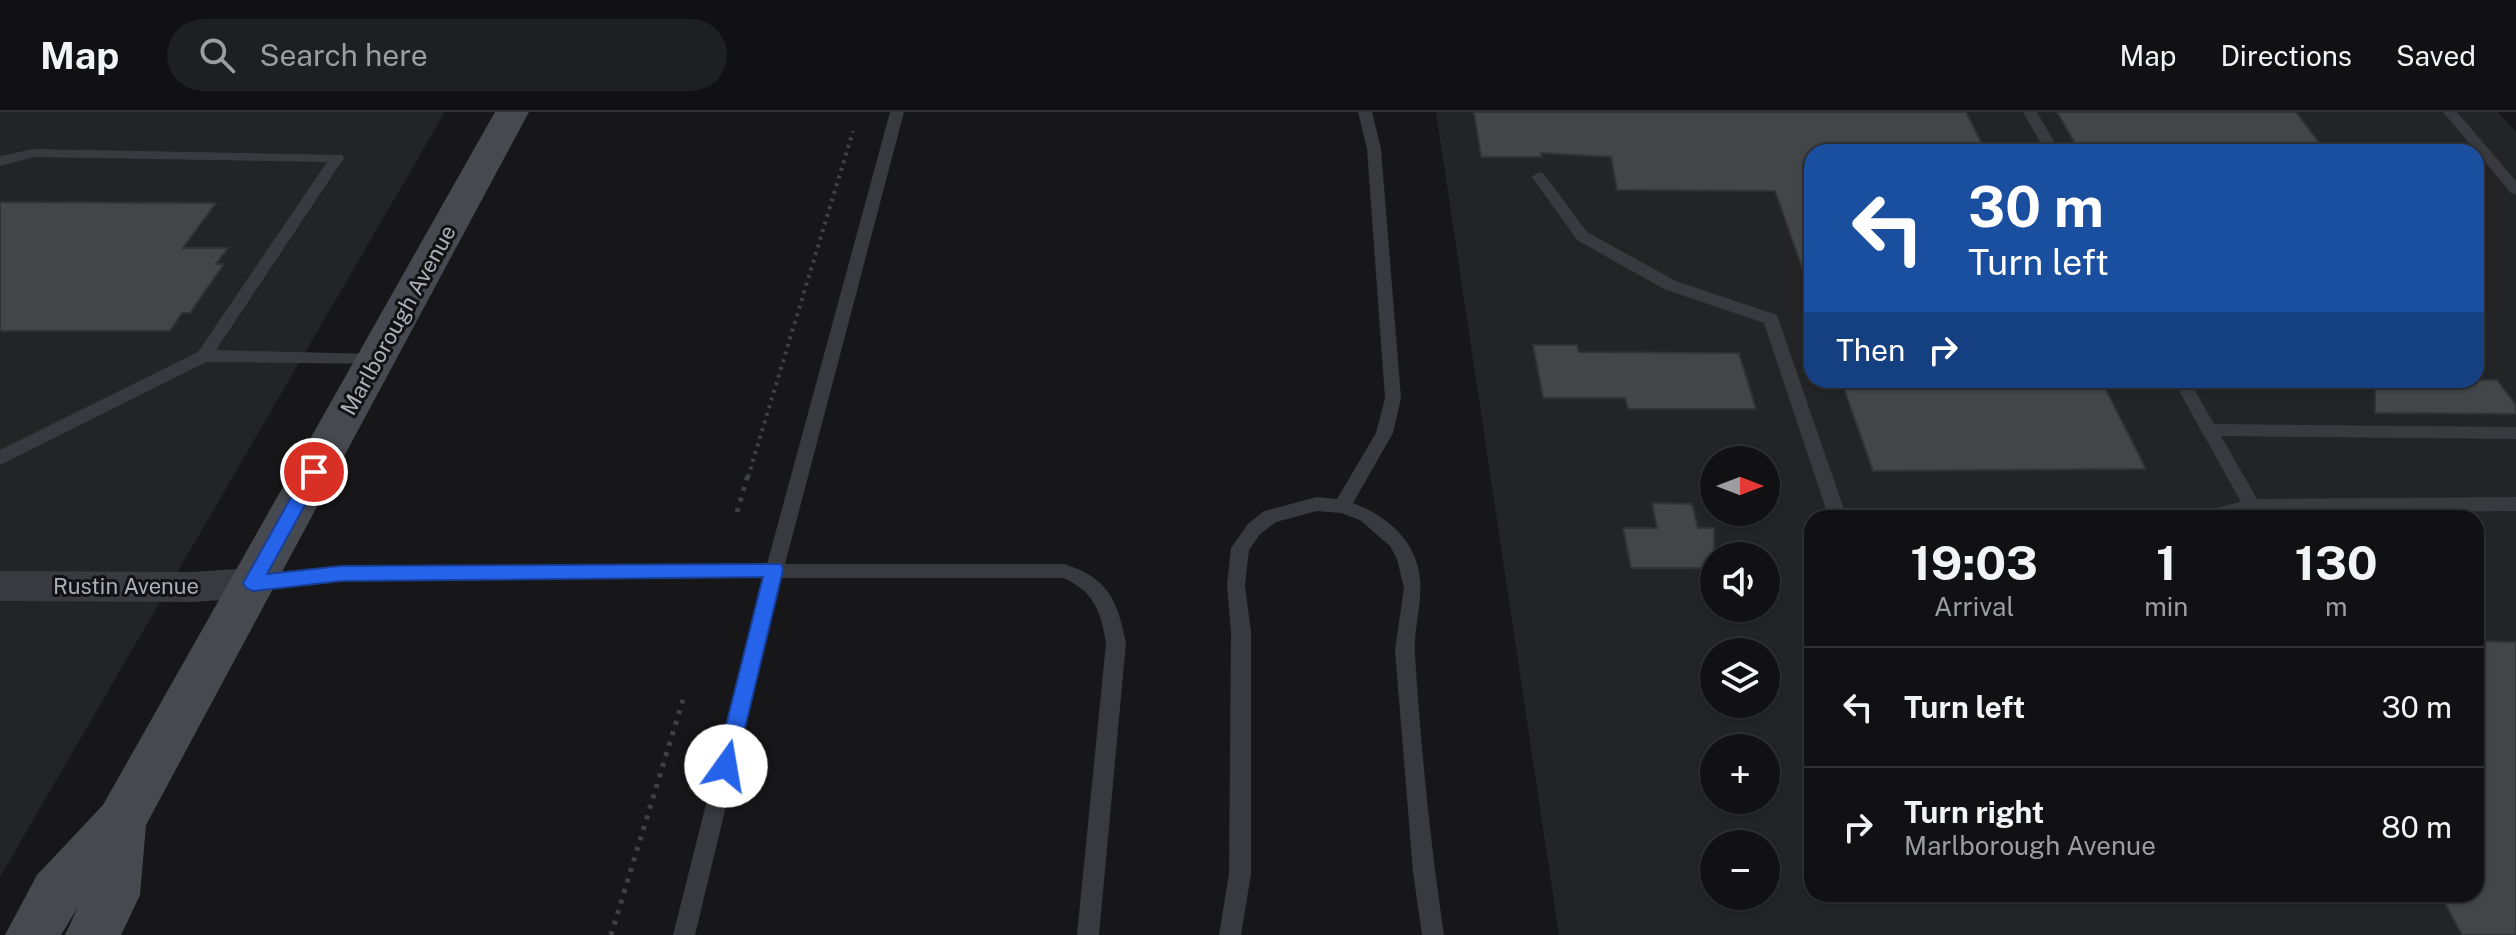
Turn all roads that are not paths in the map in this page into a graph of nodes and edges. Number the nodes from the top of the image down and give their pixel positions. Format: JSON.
{"nodes":[{"id":1,"x":512,"y":112,"type":"edge"},
{"id":2,"x":897,"y":112,"type":"edge"},
{"id":3,"x":1365,"y":112,"type":"edge"},
{"id":4,"x":2030,"y":112,"type":"edge"},
{"id":5,"x":2450,"y":112,"type":"edge"},
{"id":6,"x":2048,"y":144,"type":"edge"},
{"id":7,"x":2477,"y":144,"type":"edge"},
{"id":8,"x":2484,"y":152,"type":"edge"},
{"id":9,"x":0,"y":161,"type":"edge"},
{"id":10,"x":1539,"y":177,"type":"dead end"},
{"id":11,"x":2516,"y":190,"type":"edge"},
{"id":12,"x":204,"y":356,"type":"junction"},
{"id":13,"x":376,"y":360,"type":"junction"},
{"id":14,"x":2185,"y":388,"type":"edge"},
{"id":15,"x":2209,"y":430,"type":"junction"},
{"id":16,"x":2516,"y":433,"type":"edge"},
{"id":17,"x":0,"y":458,"type":"edge"},
{"id":18,"x":2516,"y":504,"type":"edge"},
{"id":19,"x":1342,"y":506,"type":"junction"},
{"id":20,"x":2252,"y":506,"type":"junction"},
{"id":21,"x":1835,"y":510,"type":"edge"},
{"id":22,"x":2235,"y":510,"type":"edge"},
{"id":23,"x":774,"y":570,"type":"junction"},
{"id":24,"x":253,"y":583,"type":"junction"},
{"id":25,"x":0,"y":586,"type":"edge"},
{"id":26,"x":121,"y":822,"type":"junction"},
{"id":27,"x":32,"y":935,"type":"edge"},
{"id":28,"x":92,"y":935,"type":"edge"},
{"id":29,"x":684,"y":935,"type":"edge"},
{"id":30,"x":1088,"y":935,"type":"edge"},
{"id":31,"x":1230,"y":935,"type":"edge"},
{"id":32,"x":1433,"y":935,"type":"edge"}],
"edges":[{"from":1,"to":13,"type":"street","name":"Marlborough Avenue"},
{"from":2,"to":23,"type":"lane"},
{"from":3,"to":19,"type":"lane"},
{"from":4,"to":6,"type":"lane"},
{"from":5,"to":7,"type":"lane"},
{"from":8,"to":11,"type":"lane"},
{"from":9,"to":12,"type":"lane"},
{"from":10,"to":21,"type":"lane"},
{"from":12,"to":13,"type":"lane"},
{"from":12,"to":17,"type":"lane"},
{"from":13,"to":24,"type":"street","name":"Marlborough Avenue"},
{"from":14,"to":15,"type":"lane"},
{"from":15,"to":16,"type":"lane"},
{"from":15,"to":20,"type":"lane"},
{"from":18,"to":20,"type":"lane"},
{"from":19,"to":31,"type":"lane"},
{"from":19,"to":32,"type":"lane"},
{"from":20,"to":22,"type":"lane"},
{"from":23,"to":24,"type":"lane"},
{"from":23,"to":29,"type":"lane"},
{"from":23,"to":30,"type":"lane"},
{"from":24,"to":25,"type":"street","name":"Rustin Avenue"},
{"from":24,"to":26,"type":"street","name":"Marlborough Avenue"},
{"from":26,"to":27,"type":"street","name":"Marlborough Avenue"},
{"from":26,"to":28,"type":"street","name":"Marlborough Avenue"}]}
